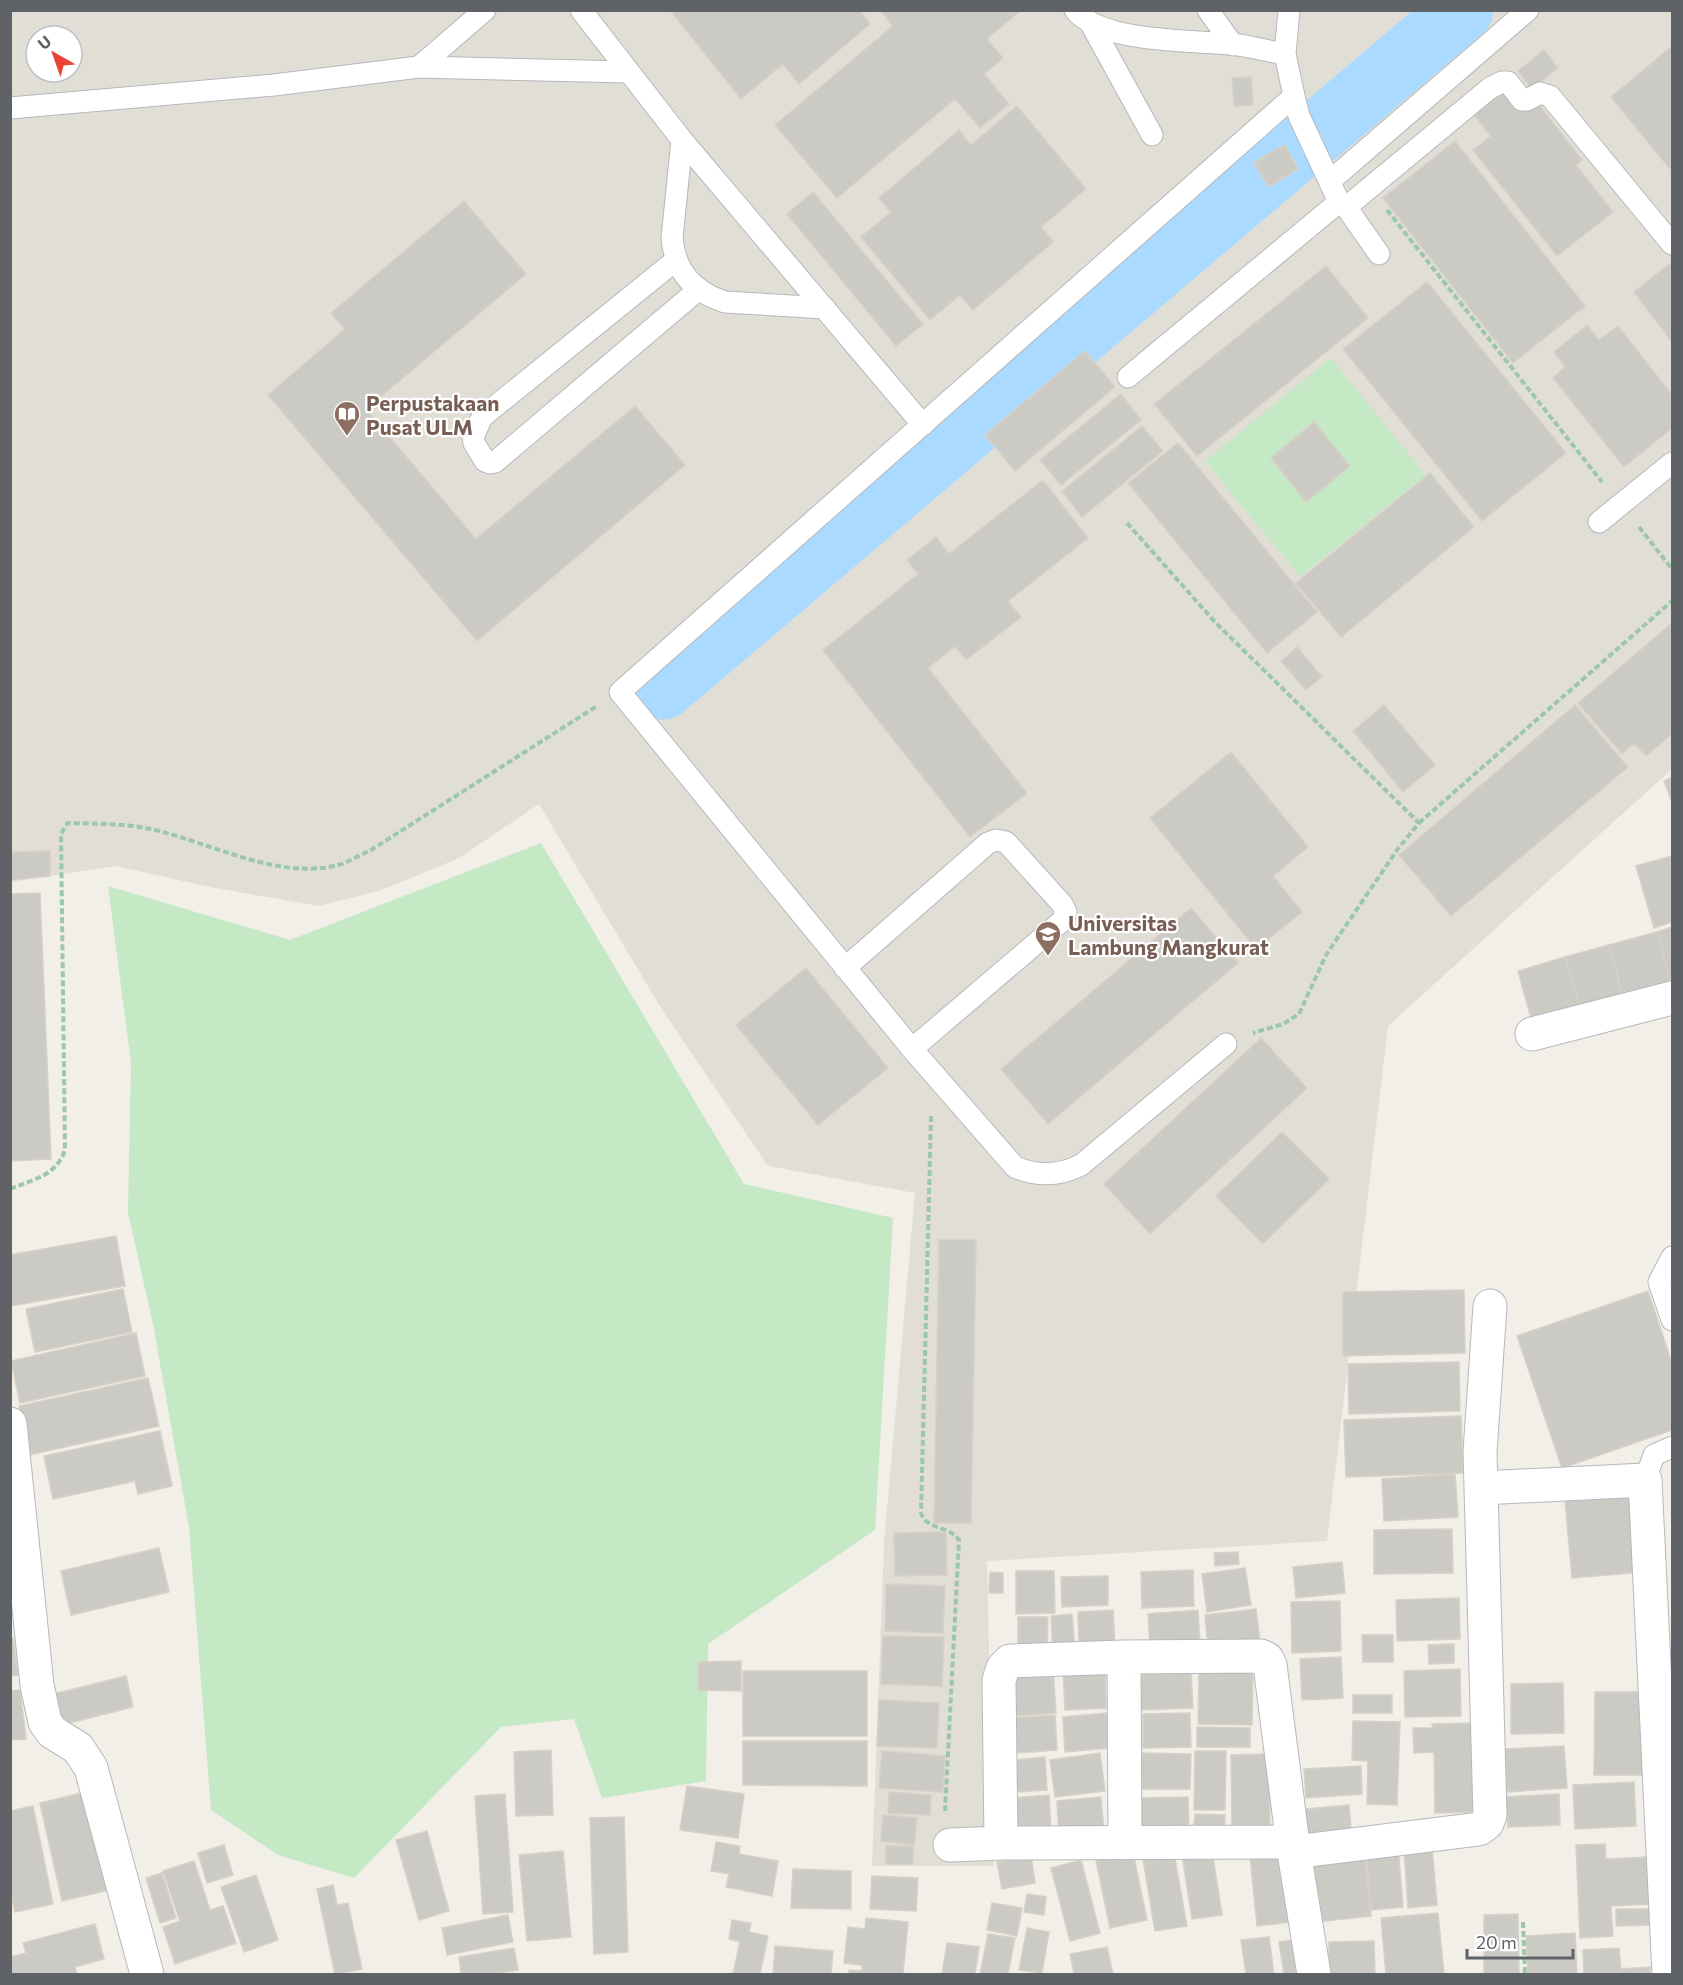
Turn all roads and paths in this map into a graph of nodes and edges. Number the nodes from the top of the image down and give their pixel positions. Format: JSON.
{"nodes":[{"id":1,"x":485,"y":10,"type":"edge"},
{"id":2,"x":580,"y":10,"type":"edge"},
{"id":3,"x":1208,"y":10,"type":"edge"},
{"id":4,"x":1289,"y":10,"type":"edge"},
{"id":5,"x":1527,"y":10,"type":"edge"},
{"id":6,"x":1083,"y":17,"type":"edge"},
{"id":7,"x":1233,"y":45,"type":"junction"},
{"id":8,"x":1285,"y":54,"type":"junction"},
{"id":9,"x":419,"y":67,"type":"junction"},
{"id":10,"x":628,"y":72,"type":"junction"},
{"id":11,"x":1294,"y":96,"type":"junction"},
{"id":12,"x":10,"y":108,"type":"edge"},
{"id":13,"x":1152,"y":135,"type":"dead end"},
{"id":14,"x":682,"y":140,"type":"junction"},
{"id":15,"x":1330,"y":181,"type":"junction"},
{"id":16,"x":1370,"y":188,"type":"junction"},
{"id":17,"x":1341,"y":203,"type":"junction"},
{"id":18,"x":1672,"y":244,"type":"edge"},
{"id":19,"x":1379,"y":254,"type":"dead end"},
{"id":20,"x":676,"y":260,"type":"junction"},
{"id":21,"x":698,"y":290,"type":"junction"},
{"id":22,"x":825,"y":308,"type":"junction"},
{"id":23,"x":1128,"y":377,"type":"dead end"},
{"id":24,"x":923,"y":425,"type":"junction"},
{"id":25,"x":1672,"y":463,"type":"edge"},
{"id":26,"x":1621,"y":505,"type":"junction"},
{"id":27,"x":1599,"y":522,"type":"dead end"},
{"id":28,"x":1126,"y":524,"type":"dead end"},
{"id":29,"x":1672,"y":568,"type":"edge"},
{"id":30,"x":1672,"y":601,"type":"edge"},
{"id":31,"x":620,"y":692,"type":"junction"},
{"id":32,"x":1419,"y":823,"type":"junction"},
{"id":33,"x":845,"y":968,"type":"junction"},
{"id":34,"x":1672,"y":998,"type":"edge"},
{"id":35,"x":1532,"y":1034,"type":"dead end"},
{"id":36,"x":1226,"y":1044,"type":"joint"},
{"id":37,"x":912,"y":1049,"type":"junction"},
{"id":38,"x":932,"y":1074,"type":"junction"},
{"id":39,"x":10,"y":1189,"type":"edge"},
{"id":40,"x":1672,"y":1257,"type":"edge"},
{"id":41,"x":1490,"y":1306,"type":"dead end"},
{"id":42,"x":1672,"y":1320,"type":"edge"},
{"id":43,"x":10,"y":1424,"type":"edge"},
{"id":44,"x":1672,"y":1447,"type":"edge"},
{"id":45,"x":1644,"y":1480,"type":"junction"},
{"id":46,"x":1482,"y":1488,"type":"junction"},
{"id":47,"x":1124,"y":1657,"type":"junction"},
{"id":48,"x":1001,"y":1843,"type":"junction"},
{"id":49,"x":1125,"y":1843,"type":"junction"},
{"id":50,"x":950,"y":1845,"type":"joint"},
{"id":51,"x":1294,"y":1847,"type":"junction"},
{"id":52,"x":1523,"y":1922,"type":"dead end"},
{"id":53,"x":147,"y":1974,"type":"edge"},
{"id":54,"x":1314,"y":1974,"type":"edge"},
{"id":55,"x":1525,"y":1974,"type":"edge"},
{"id":56,"x":1669,"y":1974,"type":"edge"}],
"edges":[{"from":1,"to":9,"type":"lane"},
{"from":2,"to":10,"type":"lane"},
{"from":3,"to":7,"type":"lane"},
{"from":4,"to":8,"type":"lane"},
{"from":5,"to":15,"type":"lane"},
{"from":6,"to":7,"type":"lane"},
{"from":6,"to":13,"type":"lane"},
{"from":7,"to":8,"type":"lane"},
{"from":8,"to":11,"type":"lane"},
{"from":9,"to":10,"type":"lane"},
{"from":9,"to":12,"type":"lane"},
{"from":10,"to":14,"type":"lane"},
{"from":11,"to":15,"type":"lane"},
{"from":11,"to":24,"type":"lane"},
{"from":14,"to":20,"type":"lane"},
{"from":14,"to":22,"type":"lane"},
{"from":15,"to":17,"type":"lane"},
{"from":16,"to":17,"type":"lane"},
{"from":16,"to":18,"type":"lane"},
{"from":16,"to":26,"type":"path"},
{"from":17,"to":19,"type":"lane"},
{"from":17,"to":23,"type":"lane"},
{"from":20,"to":21,"type":"lane"},
{"from":20,"to":21,"type":"lane"},
{"from":21,"to":22,"type":"lane"},
{"from":22,"to":24,"type":"lane"},
{"from":24,"to":31,"type":"lane"},
{"from":25,"to":26,"type":"lane"},
{"from":26,"to":27,"type":"lane"},
{"from":26,"to":29,"type":"path"},
{"from":28,"to":32,"type":"path"},
{"from":30,"to":32,"type":"path"},
{"from":31,"to":33,"type":"lane"},
{"from":31,"to":39,"type":"path"},
{"from":32,"to":36,"type":"path"},
{"from":33,"to":37,"type":"lane"},
{"from":33,"to":37,"type":"lane"},
{"from":34,"to":35,"type":"street"},
{"from":36,"to":38,"type":"lane"},
{"from":37,"to":38,"type":"lane"},
{"from":38,"to":50,"type":"path"},
{"from":40,"to":42,"type":"lane"},
{"from":41,"to":46,"type":"street"},
{"from":43,"to":53,"type":"street"},
{"from":44,"to":45,"type":"lane"},
{"from":45,"to":46,"type":"street"},
{"from":45,"to":56,"type":"street"},
{"from":46,"to":51,"type":"street"},
{"from":47,"to":48,"type":"street"},
{"from":47,"to":49,"type":"street"},
{"from":47,"to":51,"type":"street"},
{"from":48,"to":49,"type":"street"},
{"from":48,"to":50,"type":"street"},
{"from":49,"to":51,"type":"street"},
{"from":51,"to":54,"type":"street"},
{"from":52,"to":55,"type":"path"}]}
